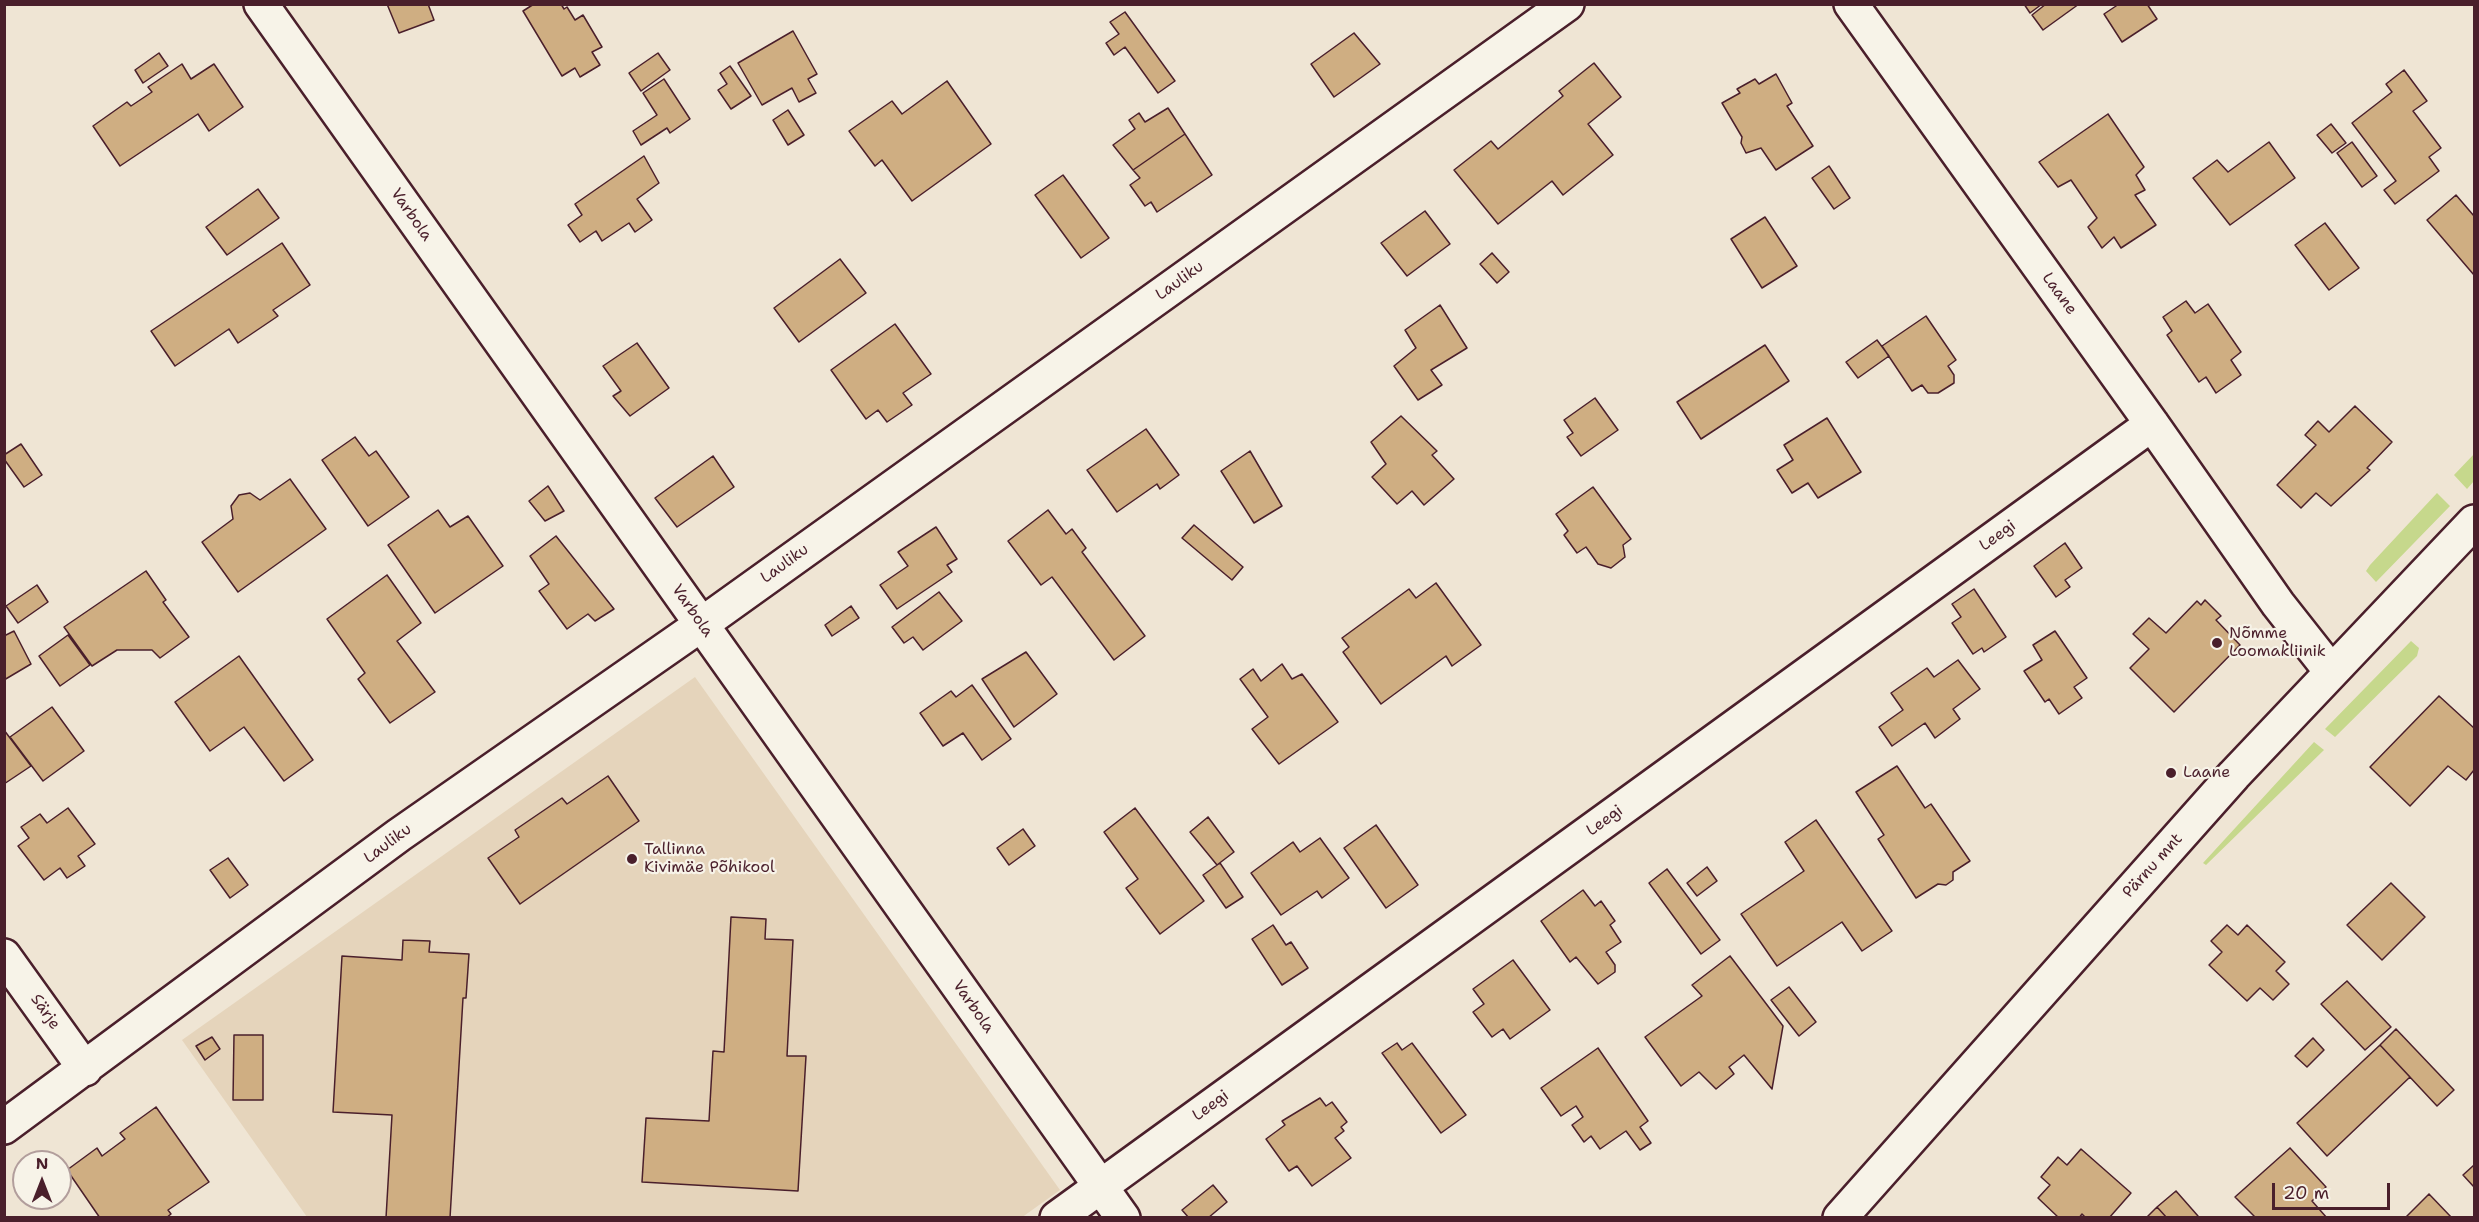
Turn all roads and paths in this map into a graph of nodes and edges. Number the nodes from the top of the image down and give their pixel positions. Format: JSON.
{"nodes":[{"id":1,"x":261,"y":4,"type":"edge"},
{"id":2,"x":1568,"y":4,"type":"edge"},
{"id":3,"x":1851,"y":4,"type":"edge"},
{"id":4,"x":2152,"y":423,"type":"junction"},
{"id":5,"x":2475,"y":522,"type":"edge"},
{"id":6,"x":702,"y":624,"type":"junction"},
{"id":7,"x":2330,"y":670,"type":"junction"},
{"id":8,"x":4,"y":956,"type":"edge"},
{"id":9,"x":85,"y":1069,"type":"junction"},
{"id":10,"x":4,"y":1127,"type":"edge"},
{"id":11,"x":1101,"y":1186,"type":"junction"},
{"id":12,"x":1057,"y":1218,"type":"edge"},
{"id":13,"x":1123,"y":1218,"type":"edge"},
{"id":14,"x":1840,"y":1218,"type":"edge"}],
"edges":[{"from":1,"to":6,"type":"street","name":"Varbola"},
{"from":2,"to":6,"type":"street","name":"Lauliku"},
{"from":3,"to":4,"type":"street","name":"Laane"},
{"from":4,"to":7,"type":"street","name":"Laane"},
{"from":4,"to":11,"type":"street","name":"Leegi"},
{"from":5,"to":7,"type":"street","name":"Pärnu mnt"},
{"from":6,"to":9,"type":"street","name":"Lauliku"},
{"from":6,"to":11,"type":"street","name":"Varbola"},
{"from":7,"to":14,"type":"street","name":"Pärnu mnt"},
{"from":8,"to":9,"type":"street","name":"Särje"},
{"from":9,"to":10,"type":"street","name":"Lauliku"},
{"from":11,"to":12,"type":"street","name":"Leegi"},
{"from":11,"to":13,"type":"street","name":"Varbola"}]}
